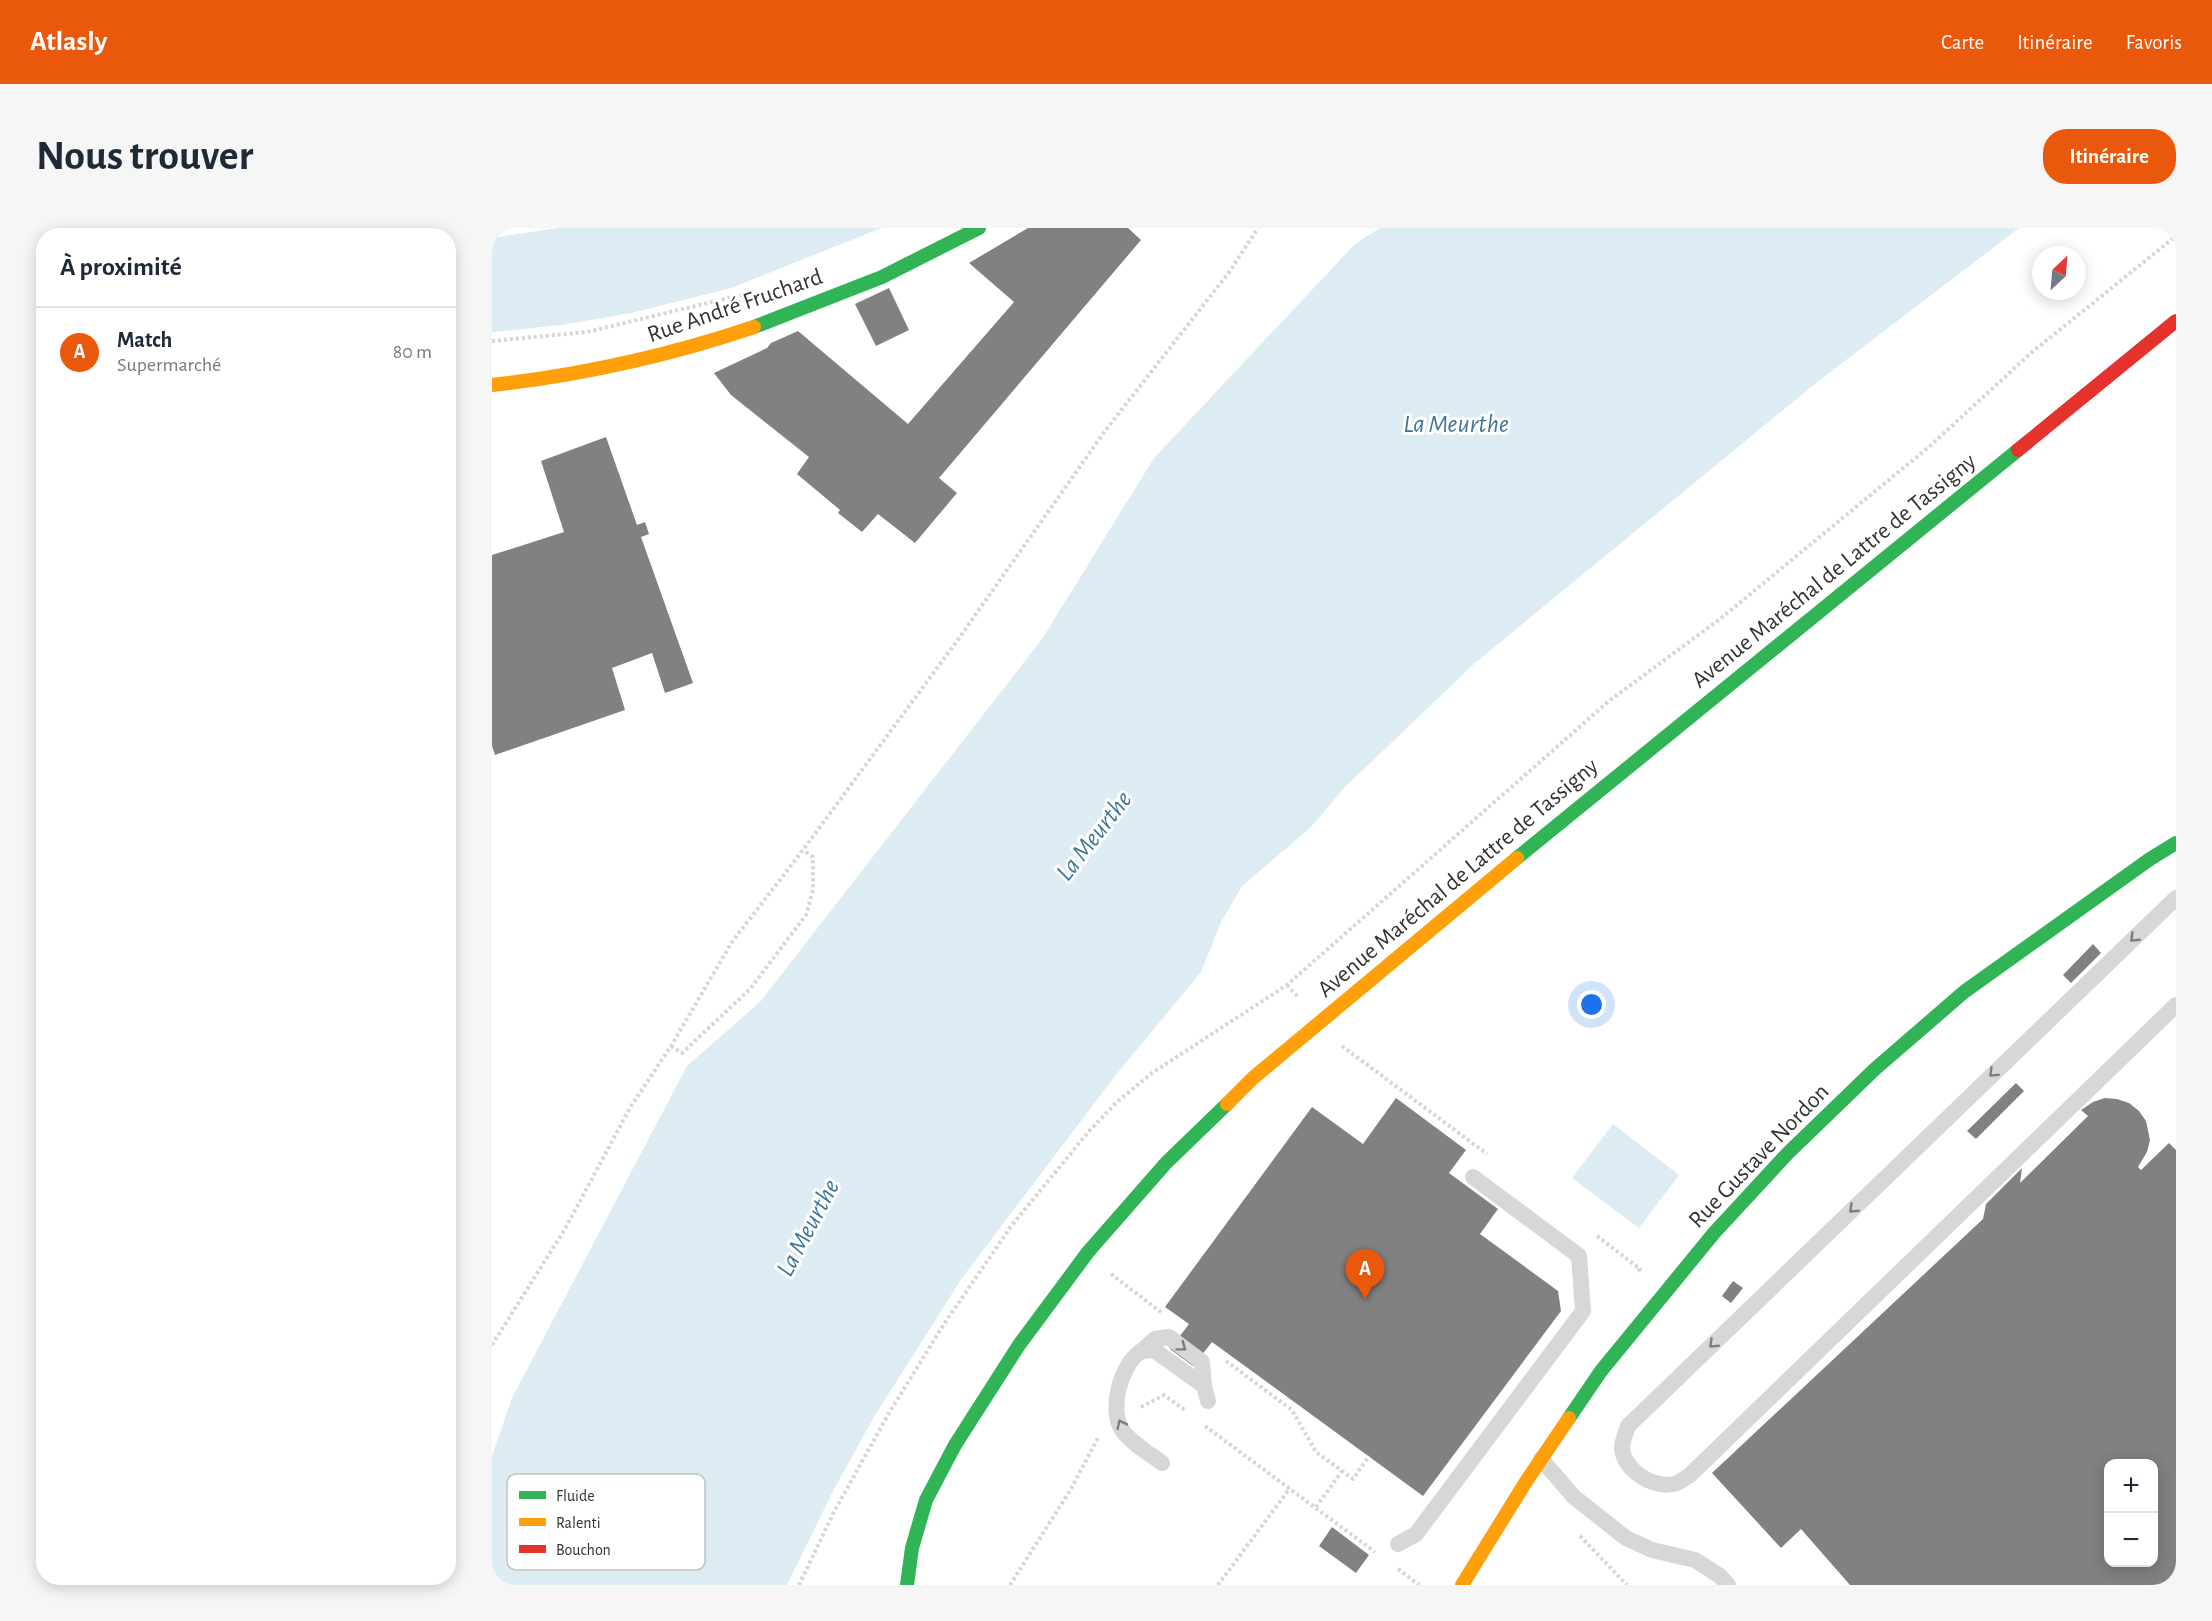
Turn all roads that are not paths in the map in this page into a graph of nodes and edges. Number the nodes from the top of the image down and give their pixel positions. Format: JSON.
{"nodes":[{"id":1,"x":979,"y":228,"type":"edge"},
{"id":2,"x":2176,"y":321,"type":"edge"},
{"id":3,"x":492,"y":385,"type":"edge"},
{"id":4,"x":2176,"y":843,"type":"edge"},
{"id":5,"x":2176,"y":898,"type":"edge"},
{"id":6,"x":2176,"y":1005,"type":"edge"},
{"id":7,"x":1473,"y":1178,"type":"dead end"},
{"id":8,"x":1206,"y":1393,"type":"dead end"},
{"id":9,"x":1541,"y":1459,"type":"junction"},
{"id":10,"x":1162,"y":1463,"type":"dead end"},
{"id":11,"x":1398,"y":1544,"type":"dead end"},
{"id":12,"x":907,"y":1585,"type":"edge"},
{"id":13,"x":1462,"y":1585,"type":"edge"},
{"id":14,"x":1728,"y":1585,"type":"edge"}],
"edges":[{"from":1,"to":3,"type":"main road","name":"Rue André Fruchard"},
{"from":2,"to":12,"type":"main road","name":"Avenue Maréchal de Lattre de Tassigny"},
{"from":4,"to":9,"type":"main road","name":"Rue Gustave Nordon"},
{"from":5,"to":6,"type":"lane","one_way":true},
{"from":7,"to":11,"type":"lane"},
{"from":10,"to":8,"type":"lane","one_way":true},
{"from":9,"to":13,"type":"main road","name":"Rue Gustave Nordon"},
{"from":9,"to":14,"type":"lane"}]}
